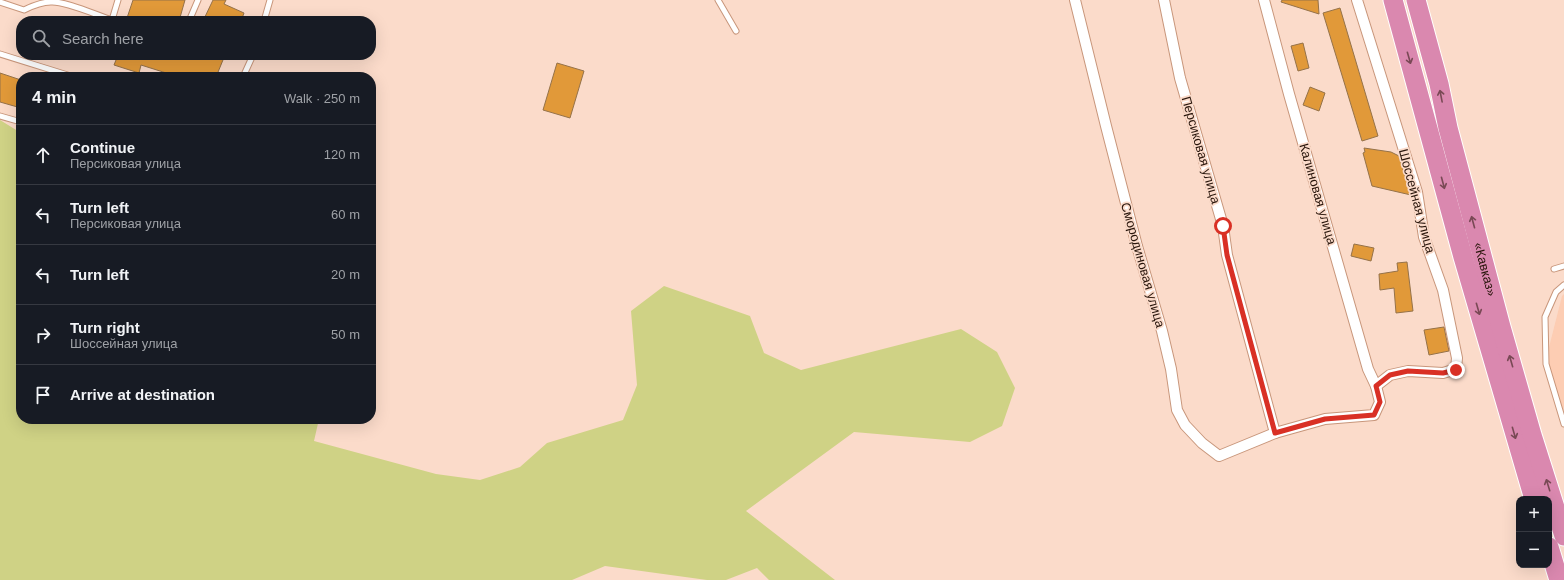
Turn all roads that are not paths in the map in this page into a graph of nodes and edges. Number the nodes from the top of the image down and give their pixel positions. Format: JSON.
{"nodes":[{"id":1,"x":118,"y":0,"type":"edge"},
{"id":2,"x":198,"y":0,"type":"edge"},
{"id":3,"x":270,"y":0,"type":"edge"},
{"id":4,"x":718,"y":0,"type":"edge"},
{"id":5,"x":1075,"y":0,"type":"edge"},
{"id":6,"x":1164,"y":0,"type":"edge"},
{"id":7,"x":1264,"y":0,"type":"edge"},
{"id":8,"x":1357,"y":0,"type":"edge"},
{"id":9,"x":1393,"y":0,"type":"edge"},
{"id":10,"x":1416,"y":0,"type":"edge"},
{"id":11,"x":0,"y":2,"type":"edge"},
{"id":12,"x":100,"y":16,"type":"edge"},
{"id":13,"x":113,"y":16,"type":"edge"},
{"id":14,"x":191,"y":16,"type":"edge"},
{"id":15,"x":265,"y":16,"type":"edge"},
{"id":16,"x":736,"y":31,"type":"dead end"},
{"id":17,"x":0,"y":54,"type":"edge"},
{"id":18,"x":16,"y":59,"type":"edge"},
{"id":19,"x":19,"y":60,"type":"edge"},
{"id":20,"x":251,"y":60,"type":"edge"},
{"id":21,"x":58,"y":72,"type":"edge"},
{"id":22,"x":245,"y":72,"type":"edge"},
{"id":23,"x":0,"y":116,"type":"edge"},
{"id":24,"x":16,"y":121,"type":"edge"},
{"id":25,"x":1564,"y":266,"type":"edge"},
{"id":26,"x":1554,"y":269,"type":"dead end"},
{"id":27,"x":1564,"y":285,"type":"edge"},
{"id":28,"x":1376,"y":386,"type":"junction"},
{"id":29,"x":1564,"y":424,"type":"edge"},
{"id":30,"x":1275,"y":433,"type":"junction"},
{"id":31,"x":1533,"y":496,"type":"edge"},
{"id":32,"x":1564,"y":536,"type":"edge"},
{"id":33,"x":1552,"y":556,"type":"edge"},
{"id":34,"x":1560,"y":580,"type":"edge"}],
"edges":[{"from":1,"to":13,"type":"lane"},
{"from":2,"to":14,"type":"lane"},
{"from":3,"to":15,"type":"lane"},
{"from":4,"to":16,"type":"lane"},
{"from":5,"to":30,"type":"street","name":"Смородиновая улица"},
{"from":6,"to":30,"type":"street","name":"Персиковая улица"},
{"from":7,"to":28,"type":"street","name":"Калиновая улица"},
{"from":8,"to":28,"type":"street","name":"Шоссейная улица"},
{"from":9,"to":31,"type":"highway","name":"«Кавказ»","one_way":true},
{"from":32,"to":10,"type":"highway","name":"«Кавказ»","one_way":true},
{"from":11,"to":12,"type":"lane"},
{"from":17,"to":18,"type":"lane"},
{"from":19,"to":21,"type":"lane"},
{"from":20,"to":22,"type":"lane"},
{"from":23,"to":24,"type":"lane"},
{"from":25,"to":26,"type":"lane"},
{"from":27,"to":29,"type":"lane"},
{"from":28,"to":30,"type":"street","name":"Калиновая улица"},
{"from":33,"to":34,"type":"highway"}]}
